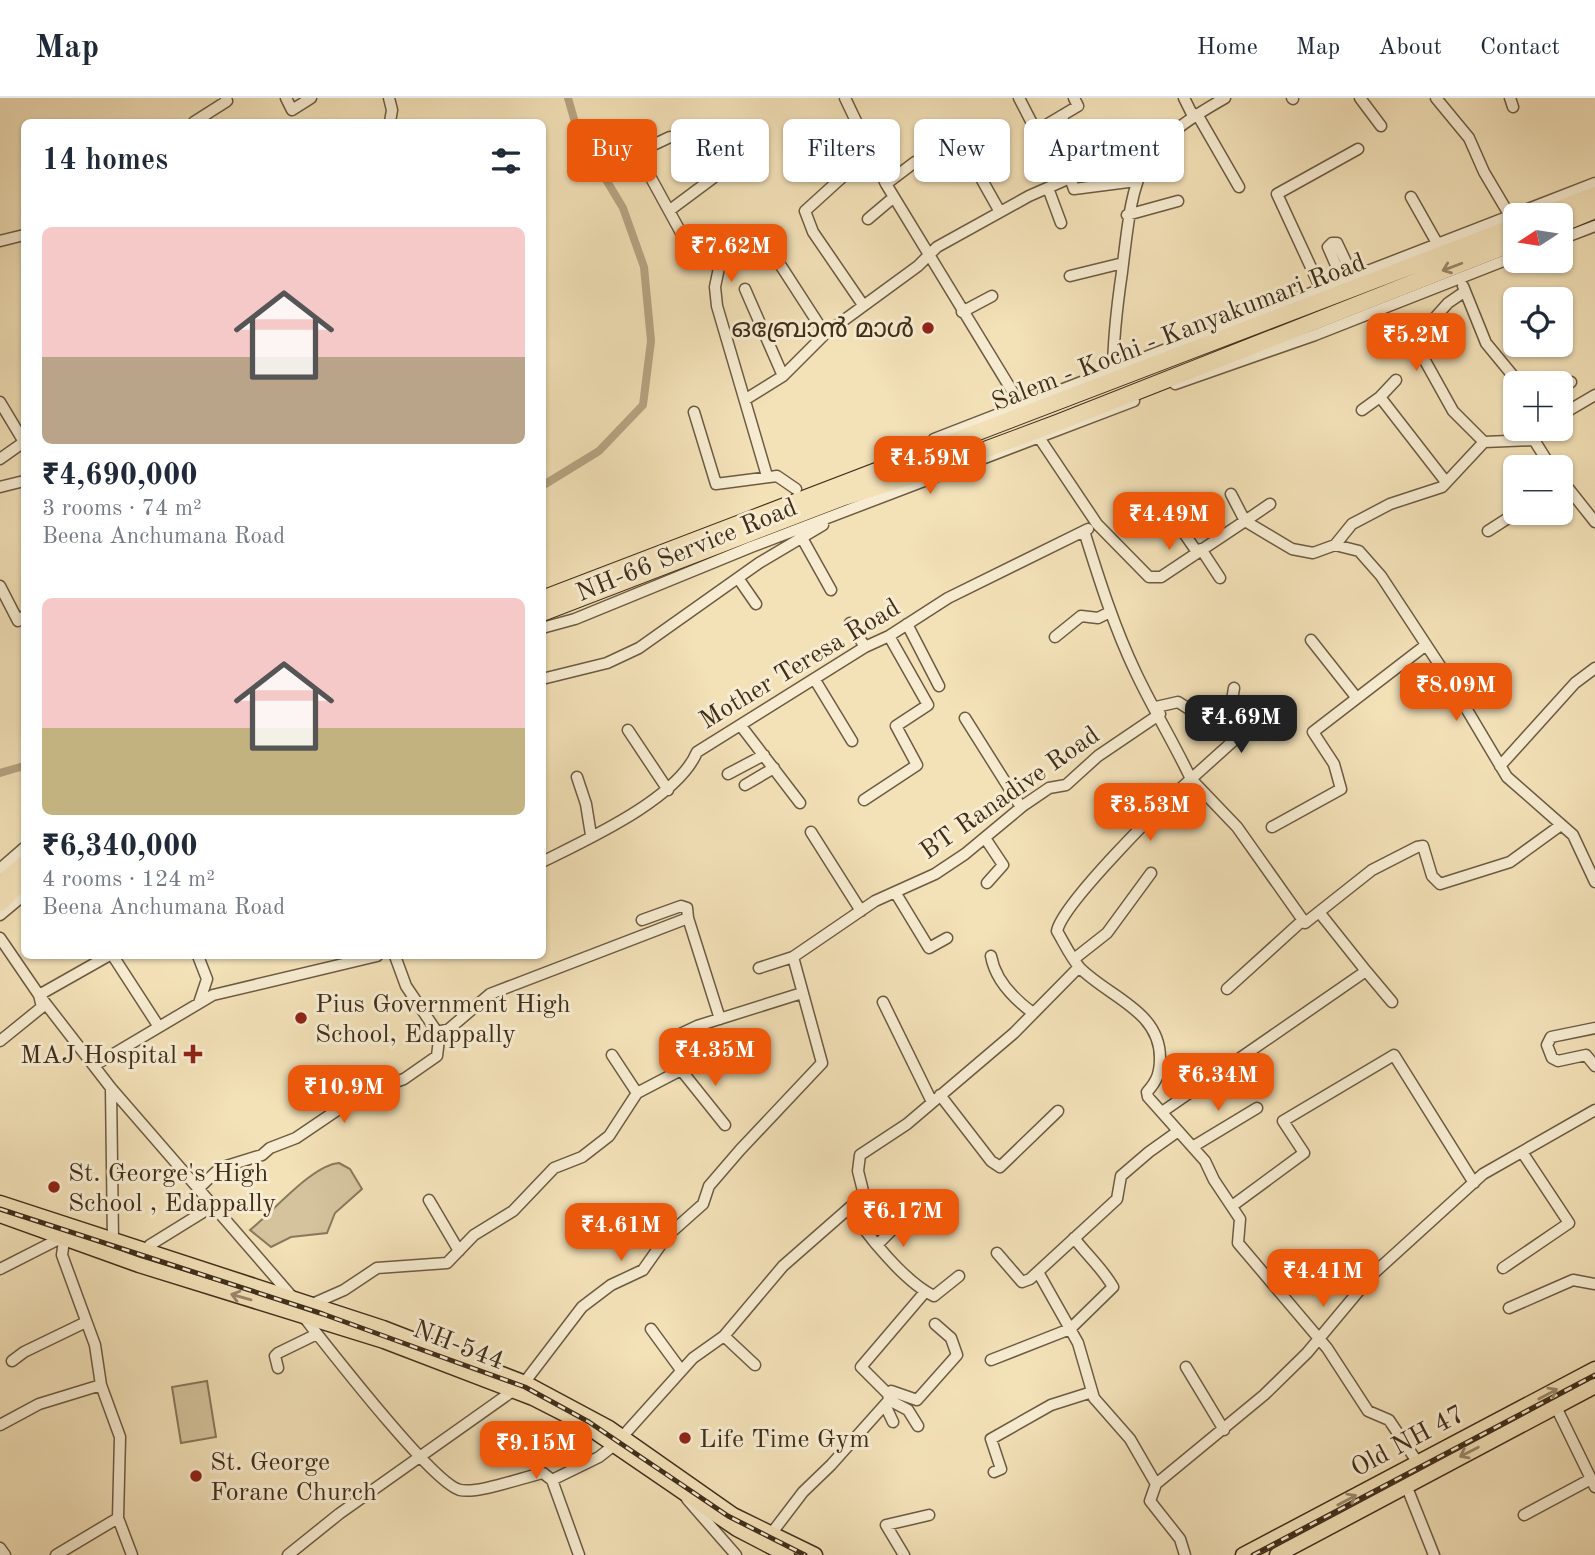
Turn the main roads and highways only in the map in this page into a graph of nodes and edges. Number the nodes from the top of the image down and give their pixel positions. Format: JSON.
{"nodes":[{"id":1,"x":1595,"y":195,"type":"edge"},
{"id":2,"x":1573,"y":204,"type":"edge"},
{"id":3,"x":1595,"y":211,"type":"edge"},
{"id":4,"x":1573,"y":219,"type":"edge"},
{"id":5,"x":1503,"y":225,"type":"edge"},
{"id":6,"x":1503,"y":248,"type":"edge"},
{"id":7,"x":1221,"y":349,"type":"junction"},
{"id":8,"x":546,"y":596,"type":"edge"},
{"id":9,"x":546,"y":611,"type":"edge"},
{"id":10,"x":21,"y":867,"type":"edge"},
{"id":11,"x":21,"y":883,"type":"edge"},
{"id":12,"x":0,"y":885,"type":"edge"},
{"id":13,"x":0,"y":902,"type":"edge"},
{"id":14,"x":0,"y":1205,"type":"edge"},
{"id":15,"x":0,"y":1217,"type":"edge"},
{"id":16,"x":85,"y":1239,"type":"junction"},
{"id":17,"x":165,"y":1266,"type":"junction"},
{"id":18,"x":306,"y":1310,"type":"junction"},
{"id":19,"x":1595,"y":1370,"type":"edge"},
{"id":20,"x":1595,"y":1386,"type":"edge"},
{"id":21,"x":621,"y":1438,"type":"junction"},
{"id":22,"x":683,"y":1487,"type":"junction"},
{"id":23,"x":1315,"y":1517,"type":"junction"},
{"id":24,"x":1323,"y":1532,"type":"junction"},
{"id":25,"x":787,"y":1555,"type":"edge"},
{"id":26,"x":815,"y":1555,"type":"edge"},
{"id":27,"x":1243,"y":1555,"type":"edge"},
{"id":28,"x":1277,"y":1555,"type":"edge"}],
"edges":[{"from":1,"to":2,"type":"highway"},
{"from":3,"to":4,"type":"highway"},
{"from":5,"to":7,"type":"highway","name":"Salem - Kochi - Kanyakumari Road"},
{"from":6,"to":7,"type":"highway","name":"Salem - Kochi - Kanyakumari Road","one_way":true},
{"from":7,"to":8,"type":"highway","name":"Salem - Kochi - Kanyakumari Road"},
{"from":7,"to":9,"type":"highway","name":"Salem - Kochi - Kanyakumari Road"},
{"from":10,"to":12,"type":"highway"},
{"from":11,"to":13,"type":"highway"},
{"from":14,"to":16,"type":"main road"},
{"from":15,"to":16,"type":"main road"},
{"from":15,"to":16,"type":"main road"},
{"from":16,"to":17,"type":"main road","name":"NH-544"},
{"from":16,"to":17,"type":"main road","name":"NH-544"},
{"from":17,"to":18,"type":"main road","name":"NH-544"},
{"from":18,"to":21,"type":"main road","name":"NH-544"},
{"from":18,"to":21,"type":"main road","name":"NH-544"},
{"from":23,"to":19,"type":"main road","name":"Old NH 47","one_way":true},
{"from":20,"to":24,"type":"main road","name":"Old NH 47","one_way":true},
{"from":21,"to":22,"type":"main road","name":"NH-544"},
{"from":21,"to":22,"type":"main road","name":"NH-544"},
{"from":22,"to":25,"type":"main road","name":"NH-544"},
{"from":22,"to":26,"type":"main road","name":"NH-544"},
{"from":23,"to":24,"type":"main road"},
{"from":23,"to":27,"type":"main road","name":"Old NH 47"},
{"from":24,"to":28,"type":"main road","name":"Old NH 47"}]}
